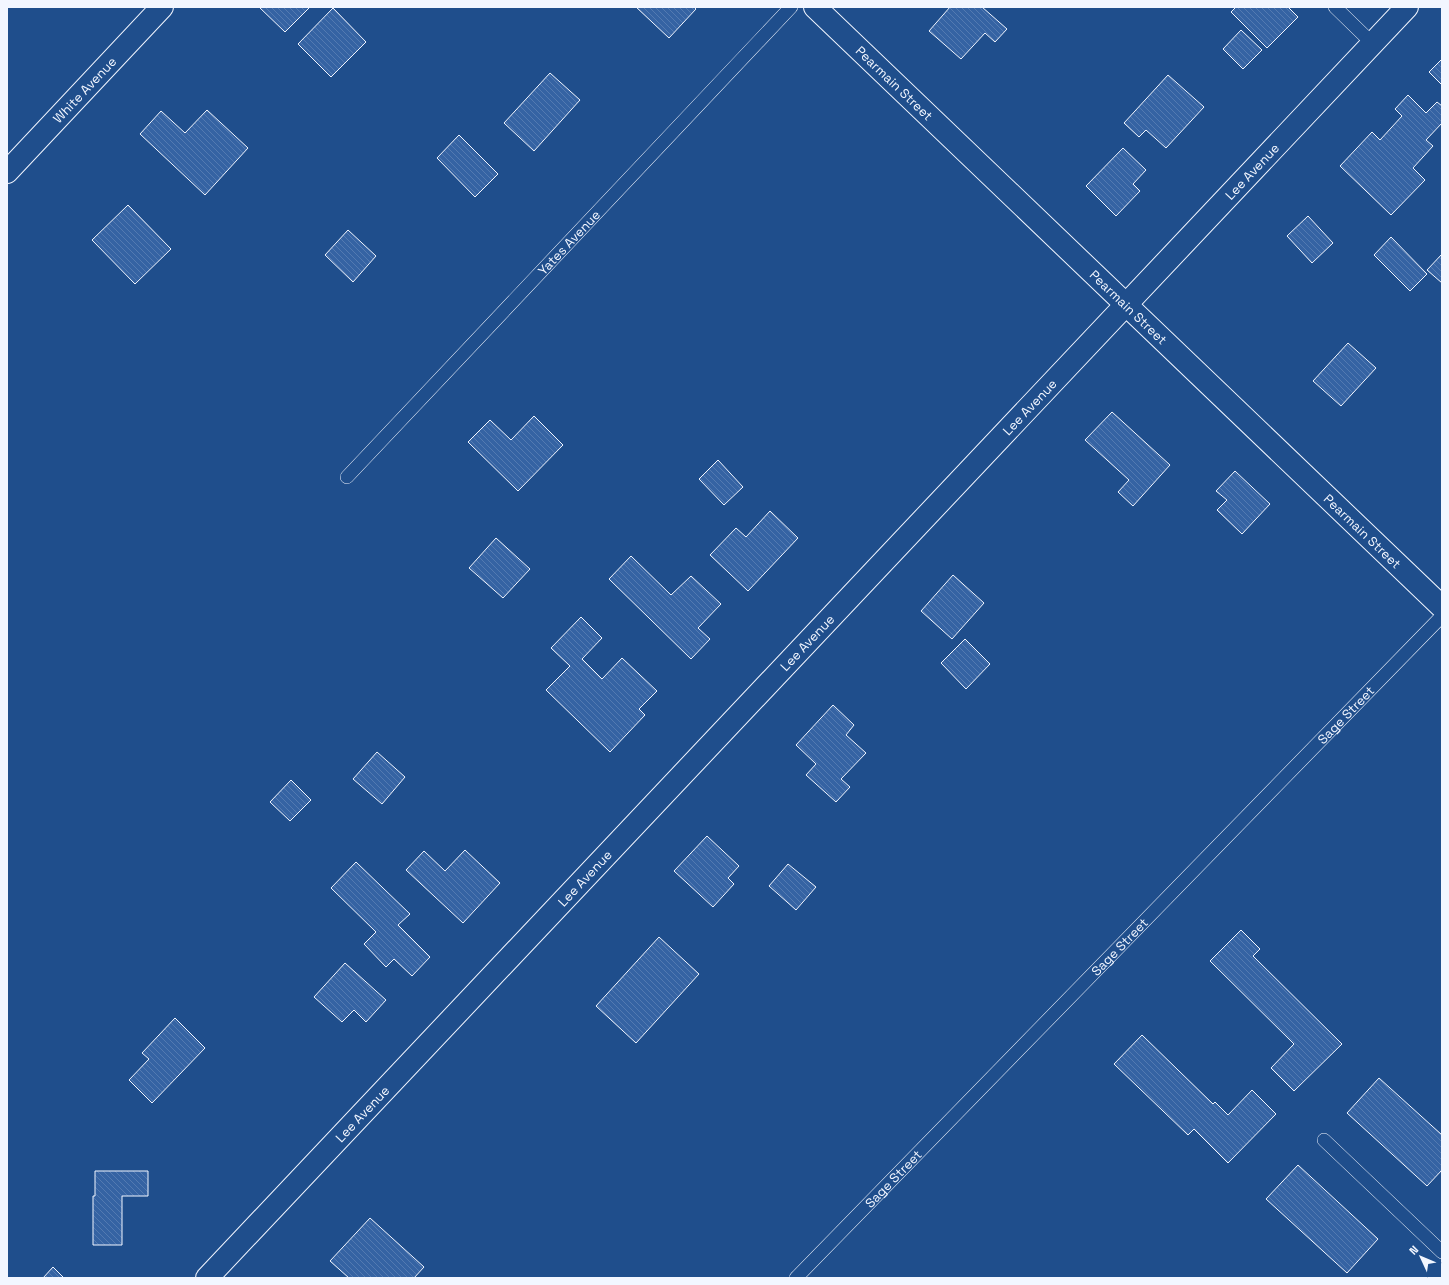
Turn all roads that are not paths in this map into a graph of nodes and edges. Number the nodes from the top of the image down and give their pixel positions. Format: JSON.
{"nodes":[{"id":1,"x":162,"y":7,"type":"edge"},
{"id":2,"x":791,"y":7,"type":"edge"},
{"id":3,"x":815,"y":7,"type":"edge"},
{"id":4,"x":1335,"y":7,"type":"edge"},
{"id":5,"x":1407,"y":7,"type":"edge"},
{"id":6,"x":1372,"y":43,"type":"junction"},
{"id":7,"x":7,"y":172,"type":"edge"},
{"id":8,"x":1126,"y":304,"type":"junction"},
{"id":9,"x":347,"y":477,"type":"dead end"},
{"id":10,"x":1442,"y":607,"type":"edge"},
{"id":11,"x":1442,"y":616,"type":"edge"},
{"id":12,"x":1324,"y":1140,"type":"dead end"},
{"id":13,"x":1442,"y":1252,"type":"edge"},
{"id":14,"x":216,"y":1275,"type":"edge"},
{"id":15,"x":796,"y":1278,"type":"edge"}],
"edges":[{"from":1,"to":7,"type":"street","name":"White Avenue"},
{"from":2,"to":9,"type":"lane","name":"Yates Avenue"},
{"from":3,"to":8,"type":"street","name":"Pearmain Street"},
{"from":4,"to":6,"type":"lane"},
{"from":5,"to":6,"type":"street","name":"Lee Avenue"},
{"from":6,"to":8,"type":"street","name":"Lee Avenue"},
{"from":8,"to":10,"type":"street","name":"Pearmain Street"},
{"from":8,"to":14,"type":"street","name":"Lee Avenue"},
{"from":11,"to":15,"type":"lane","name":"Sage Street"},
{"from":12,"to":13,"type":"lane"}]}
